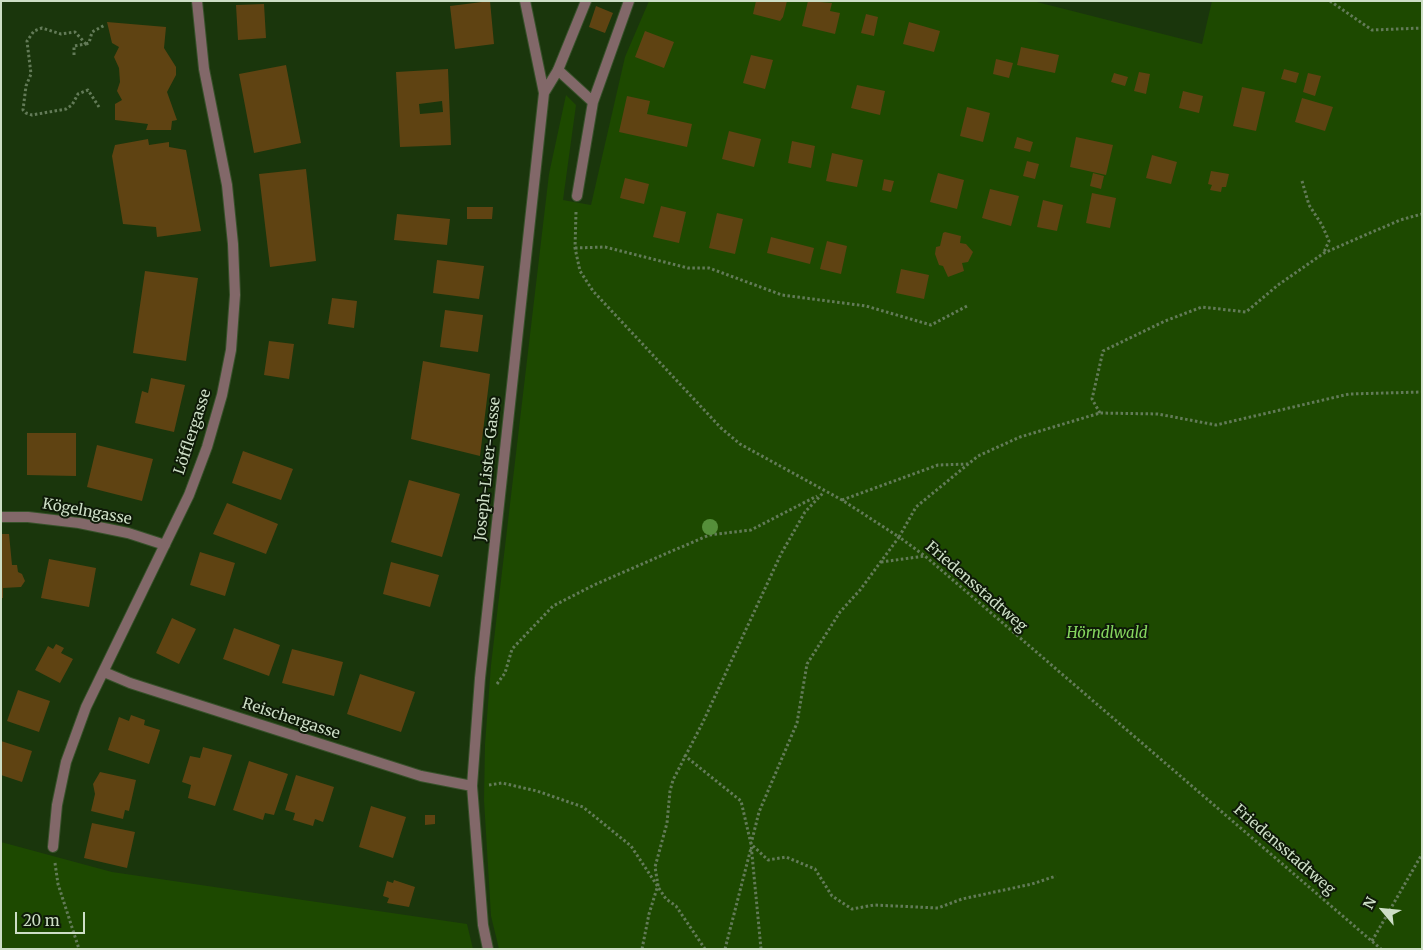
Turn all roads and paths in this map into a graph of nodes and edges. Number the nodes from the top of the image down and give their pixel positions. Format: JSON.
{"nodes":[{"id":1,"x":198,"y":1,"type":"edge"},
{"id":2,"x":525,"y":1,"type":"edge"},
{"id":3,"x":586,"y":1,"type":"edge"},
{"id":4,"x":629,"y":1,"type":"edge"},
{"id":5,"x":1330,"y":1,"type":"edge"},
{"id":6,"x":105,"y":25,"type":"dead end"},
{"id":7,"x":1422,"y":28,"type":"edge"},
{"id":8,"x":86,"y":44,"type":"junction"},
{"id":9,"x":74,"y":55,"type":"dead end"},
{"id":10,"x":558,"y":70,"type":"junction"},
{"id":11,"x":544,"y":94,"type":"junction"},
{"id":12,"x":593,"y":102,"type":"junction"},
{"id":13,"x":99,"y":107,"type":"dead end"},
{"id":14,"x":1302,"y":181,"type":"dead end"},
{"id":15,"x":577,"y":196,"type":"joint"},
{"id":16,"x":1422,"y":214,"type":"edge"},
{"id":17,"x":575,"y":248,"type":"junction"},
{"id":18,"x":1324,"y":253,"type":"junction"},
{"id":19,"x":968,"y":305,"type":"dead end"},
{"id":20,"x":1422,"y":392,"type":"edge"},
{"id":21,"x":1100,"y":413,"type":"junction"},
{"id":22,"x":969,"y":464,"type":"junction"},
{"id":23,"x":824,"y":492,"type":"junction"},
{"id":24,"x":842,"y":500,"type":"junction"},
{"id":25,"x":1,"y":517,"type":"edge"},
{"id":26,"x":899,"y":537,"type":"junction"},
{"id":27,"x":165,"y":545,"type":"junction"},
{"id":28,"x":925,"y":556,"type":"junction"},
{"id":29,"x":881,"y":562,"type":"junction"},
{"id":30,"x":104,"y":672,"type":"junction"},
{"id":31,"x":478,"y":691,"type":"junction"},
{"id":32,"x":684,"y":755,"type":"junction"},
{"id":33,"x":472,"y":786,"type":"junction"},
{"id":34,"x":751,"y":844,"type":"junction"},
{"id":35,"x":53,"y":847,"type":"joint"},
{"id":36,"x":1422,"y":854,"type":"edge"},
{"id":37,"x":1056,"y":876,"type":"dead end"},
{"id":38,"x":658,"y":885,"type":"junction"},
{"id":39,"x":1372,"y":941,"type":"junction"},
{"id":40,"x":79,"y":949,"type":"edge"},
{"id":41,"x":488,"y":949,"type":"edge"},
{"id":42,"x":642,"y":949,"type":"edge"},
{"id":43,"x":705,"y":949,"type":"edge"},
{"id":44,"x":726,"y":949,"type":"edge"},
{"id":45,"x":761,"y":949,"type":"edge"},
{"id":46,"x":1381,"y":949,"type":"edge"}],
"edges":[{"from":1,"to":27,"type":"street","name":"Löfflergasse"},
{"from":2,"to":11,"type":"street"},
{"from":3,"to":10,"type":"street","name":"Joseph-Lister-Gasse"},
{"from":4,"to":12,"type":"street"},
{"from":5,"to":7,"type":"path"},
{"from":6,"to":8,"type":"path"},
{"from":8,"to":9,"type":"path"},
{"from":8,"to":13,"type":"path"},
{"from":10,"to":11,"type":"street","name":"Joseph-Lister-Gasse"},
{"from":10,"to":12,"type":"street"},
{"from":11,"to":31,"type":"street","name":"Joseph-Lister-Gasse"},
{"from":12,"to":15,"type":"street"},
{"from":14,"to":18,"type":"path"},
{"from":15,"to":17,"type":"path","name":"Friedensstadtweg"},
{"from":16,"to":18,"type":"path"},
{"from":17,"to":19,"type":"path"},
{"from":17,"to":23,"type":"path","name":"Friedensstadtweg"},
{"from":18,"to":21,"type":"path"},
{"from":20,"to":21,"type":"path"},
{"from":21,"to":22,"type":"path"},
{"from":22,"to":24,"type":"path"},
{"from":22,"to":26,"type":"path"},
{"from":23,"to":24,"type":"path","name":"Friedensstadtweg"},
{"from":23,"to":31,"type":"path"},
{"from":23,"to":32,"type":"path"},
{"from":24,"to":26,"type":"path","name":"Friedensstadtweg"},
{"from":25,"to":27,"type":"street","name":"Kögelngasse"},
{"from":26,"to":28,"type":"path","name":"Friedensstadtweg"},
{"from":26,"to":29,"type":"path"},
{"from":27,"to":30,"type":"street","name":"Löfflergasse"},
{"from":28,"to":29,"type":"path"},
{"from":28,"to":39,"type":"path","name":"Friedensstadtweg"},
{"from":29,"to":34,"type":"path"},
{"from":30,"to":33,"type":"street","name":"Reischergasse"},
{"from":30,"to":35,"type":"street","name":"Löfflergasse"},
{"from":31,"to":33,"type":"street","name":"Joseph-Lister-Gasse"},
{"from":32,"to":34,"type":"path"},
{"from":32,"to":38,"type":"path"},
{"from":33,"to":38,"type":"path"},
{"from":33,"to":41,"type":"street","name":"Joseph-Lister-Gasse"},
{"from":34,"to":37,"type":"path"},
{"from":34,"to":44,"type":"path"},
{"from":34,"to":45,"type":"path"},
{"from":35,"to":40,"type":"path"},
{"from":36,"to":39,"type":"path"},
{"from":38,"to":42,"type":"path"},
{"from":38,"to":43,"type":"path"},
{"from":39,"to":46,"type":"path","name":"Friedensstadtweg"}]}
